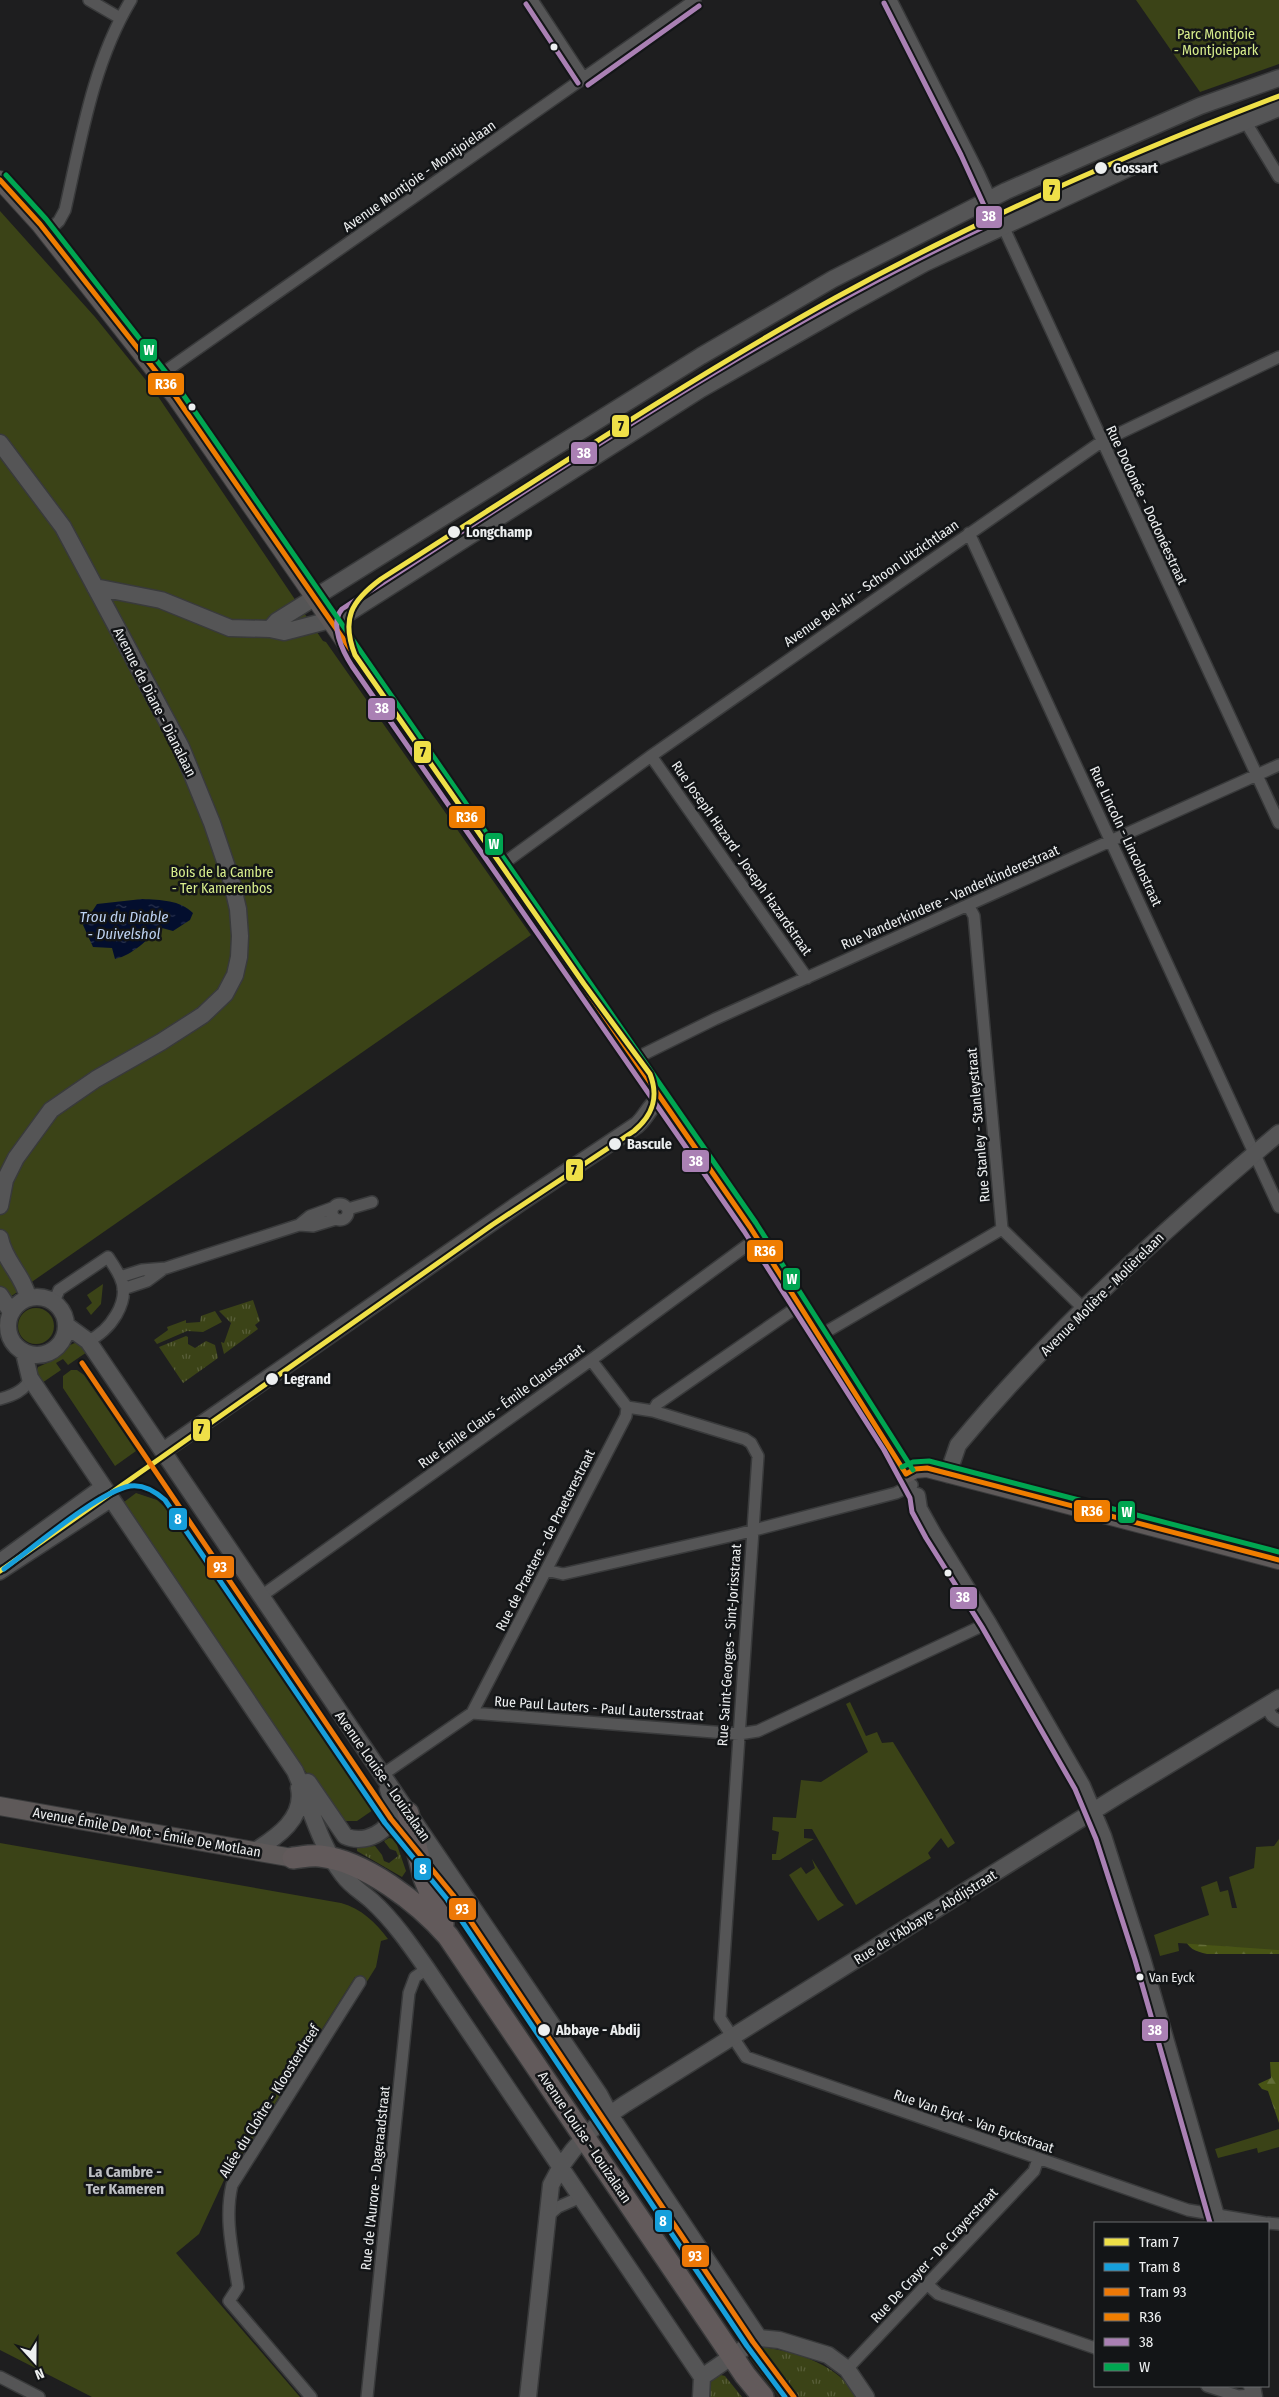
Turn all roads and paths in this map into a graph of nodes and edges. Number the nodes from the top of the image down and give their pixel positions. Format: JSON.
{"nodes":[{"id":1,"x":89,"y":0,"type":"edge"},
{"id":2,"x":131,"y":0,"type":"edge"},
{"id":3,"x":532,"y":0,"type":"edge"},
{"id":4,"x":695,"y":0,"type":"edge"},
{"id":5,"x":890,"y":0,"type":"edge"},
{"id":6,"x":120,"y":18,"type":"junction"},
{"id":7,"x":1279,"y":78,"type":"edge"},
{"id":8,"x":584,"y":79,"type":"junction"},
{"id":9,"x":1279,"y":108,"type":"edge"},
{"id":10,"x":1245,"y":121,"type":"junction"},
{"id":11,"x":1279,"y":177,"type":"edge"},
{"id":12,"x":0,"y":180,"type":"edge"},
{"id":13,"x":990,"y":199,"type":"junction"},
{"id":14,"x":1002,"y":227,"type":"junction"},
{"id":15,"x":46,"y":233,"type":"junction"},
{"id":16,"x":1279,"y":357,"type":"edge"},
{"id":17,"x":160,"y":375,"type":"junction"},
{"id":18,"x":1101,"y":442,"type":"junction"},
{"id":19,"x":0,"y":443,"type":"edge"},
{"id":20,"x":969,"y":533,"type":"junction"},
{"id":21,"x":95,"y":587,"type":"junction"},
{"id":22,"x":146,"y":598,"type":"junction"},
{"id":23,"x":315,"y":598,"type":"junction"},
{"id":24,"x":338,"y":617,"type":"junction"},
{"id":25,"x":115,"y":622,"type":"junction"},
{"id":26,"x":270,"y":628,"type":"junction"},
{"id":27,"x":651,"y":756,"type":"junction"},
{"id":28,"x":1279,"y":765,"type":"edge"},
{"id":29,"x":1256,"y":775,"type":"junction"},
{"id":30,"x":1279,"y":823,"type":"edge"},
{"id":31,"x":1112,"y":841,"type":"junction"},
{"id":32,"x":500,"y":866,"type":"junction"},
{"id":33,"x":968,"y":905,"type":"junction"},
{"id":34,"x":807,"y":978,"type":"junction"},
{"id":35,"x":634,"y":1059,"type":"junction"},
{"id":36,"x":662,"y":1098,"type":"junction"},
{"id":37,"x":1279,"y":1133,"type":"edge"},
{"id":38,"x":1255,"y":1153,"type":"junction"},
{"id":39,"x":3,"y":1184,"type":"edge"},
{"id":40,"x":372,"y":1202,"type":"dead end"},
{"id":41,"x":0,"y":1206,"type":"edge"},
{"id":42,"x":1279,"y":1207,"type":"edge"},
{"id":43,"x":1002,"y":1229,"type":"junction"},
{"id":44,"x":0,"y":1238,"type":"edge"},
{"id":45,"x":757,"y":1238,"type":"junction"},
{"id":46,"x":166,"y":1268,"type":"junction"},
{"id":47,"x":120,"y":1277,"type":"junction"},
{"id":48,"x":122,"y":1289,"type":"junction"},
{"id":49,"x":0,"y":1295,"type":"edge"},
{"id":50,"x":28,"y":1298,"type":"junction"},
{"id":51,"x":54,"y":1302,"type":"junction"},
{"id":52,"x":800,"y":1305,"type":"junction"},
{"id":53,"x":1084,"y":1309,"type":"junction"},
{"id":54,"x":6,"y":1322,"type":"edge"},
{"id":55,"x":66,"y":1325,"type":"junction"},
{"id":56,"x":819,"y":1336,"type":"junction"},
{"id":57,"x":88,"y":1341,"type":"junction"},
{"id":58,"x":13,"y":1350,"type":"edge"},
{"id":59,"x":591,"y":1360,"type":"junction"},
{"id":60,"x":30,"y":1378,"type":"junction"},
{"id":61,"x":0,"y":1399,"type":"edge"},
{"id":62,"x":627,"y":1407,"type":"junction"},
{"id":63,"x":653,"y":1411,"type":"junction"},
{"id":64,"x":163,"y":1452,"type":"junction"},
{"id":65,"x":948,"y":1474,"type":"junction"},
{"id":66,"x":102,"y":1485,"type":"junction"},
{"id":67,"x":912,"y":1485,"type":"junction"},
{"id":68,"x":112,"y":1501,"type":"junction"},
{"id":69,"x":752,"y":1530,"type":"junction"},
{"id":70,"x":0,"y":1558,"type":"edge"},
{"id":71,"x":1279,"y":1560,"type":"edge"},
{"id":72,"x":546,"y":1570,"type":"junction"},
{"id":73,"x":0,"y":1574,"type":"edge"},
{"id":74,"x":260,"y":1597,"type":"junction"},
{"id":75,"x":988,"y":1623,"type":"junction"},
{"id":76,"x":1272,"y":1703,"type":"edge"},
{"id":77,"x":472,"y":1714,"type":"junction"},
{"id":78,"x":1279,"y":1721,"type":"edge"},
{"id":79,"x":739,"y":1734,"type":"junction"},
{"id":80,"x":295,"y":1771,"type":"junction"},
{"id":81,"x":384,"y":1778,"type":"junction"},
{"id":82,"x":0,"y":1806,"type":"edge"},
{"id":83,"x":1093,"y":1812,"type":"junction"},
{"id":84,"x":408,"y":1813,"type":"junction"},
{"id":85,"x":255,"y":1851,"type":"junction"},
{"id":86,"x":293,"y":1858,"type":"joint"},
{"id":87,"x":337,"y":1866,"type":"junction"},
{"id":88,"x":448,"y":1936,"type":"junction"},
{"id":89,"x":427,"y":1969,"type":"junction"},
{"id":90,"x":360,"y":1982,"type":"dead end"},
{"id":91,"x":732,"y":2037,"type":"junction"},
{"id":92,"x":610,"y":2115,"type":"junction"},
{"id":93,"x":582,"y":2140,"type":"junction"},
{"id":94,"x":1038,"y":2159,"type":"junction"},
{"id":95,"x":560,"y":2166,"type":"junction"},
{"id":96,"x":581,"y":2197,"type":"junction"},
{"id":97,"x":549,"y":2215,"type":"junction"},
{"id":98,"x":1217,"y":2220,"type":"edge"},
{"id":99,"x":1250,"y":2222,"type":"edge"},
{"id":100,"x":928,"y":2285,"type":"junction"},
{"id":101,"x":759,"y":2338,"type":"junction"},
{"id":102,"x":1094,"y":2348,"type":"edge"},
{"id":103,"x":728,"y":2358,"type":"junction"},
{"id":104,"x":847,"y":2369,"type":"junction"},
{"id":105,"x":0,"y":2377,"type":"edge"},
{"id":106,"x":702,"y":2377,"type":"junction"},
{"id":107,"x":1210,"y":2387,"type":"edge"},
{"id":108,"x":1253,"y":2393,"type":"edge"},
{"id":109,"x":39,"y":2397,"type":"edge"},
{"id":110,"x":311,"y":2397,"type":"edge"},
{"id":111,"x":367,"y":2397,"type":"edge"},
{"id":112,"x":528,"y":2397,"type":"edge"},
{"id":113,"x":700,"y":2397,"type":"edge"},
{"id":114,"x":749,"y":2397,"type":"edge"},
{"id":115,"x":763,"y":2397,"type":"edge"},
{"id":116,"x":866,"y":2397,"type":"edge"}],
"edges":[{"from":1,"to":6,"type":"street"},
{"from":2,"to":6,"type":"street"},
{"from":3,"to":8,"type":"street"},
{"from":4,"to":8,"type":"street","name":"Avenue Montjoie - Montjoielaan"},
{"from":5,"to":13,"type":"street","name":"Rue Dodonée - Dodonéestraat"},
{"from":6,"to":15,"type":"street"},
{"from":7,"to":13,"type":"main road"},
{"from":8,"to":17,"type":"street","name":"Avenue Montjoie - Montjoielaan"},
{"from":9,"to":10,"type":"main road"},
{"from":10,"to":11,"type":"street"},
{"from":10,"to":14,"type":"main road"},
{"from":12,"to":15,"type":"main road"},
{"from":13,"to":14,"type":"street","name":"Rue Dodonée - Dodonéestraat"},
{"from":13,"to":23,"type":"main road"},
{"from":14,"to":18,"type":"street","name":"Rue Dodonée - Dodonéestraat"},
{"from":14,"to":24,"type":"main road"},
{"from":15,"to":17,"type":"main road"},
{"from":16,"to":18,"type":"street","name":"Avenue Bel-Air - Schoon Uitzichtlaan"},
{"from":17,"to":23,"type":"main road"},
{"from":18,"to":20,"type":"street","name":"Avenue Bel-Air - Schoon Uitzichtlaan"},
{"from":18,"to":29,"type":"street","name":"Rue Dodonée - Dodonéestraat"},
{"from":19,"to":21,"type":"main road","name":"Avenue de Diane - Dianalaan"},
{"from":20,"to":27,"type":"street","name":"Avenue Bel-Air - Schoon Uitzichtlaan"},
{"from":20,"to":31,"type":"street","name":"Rue Lincoln - Lincolnstraat"},
{"from":21,"to":22,"type":"main road"},
{"from":21,"to":25,"type":"main road","name":"Avenue de Diane - Dianalaan"},
{"from":22,"to":25,"type":"main road"},
{"from":22,"to":26,"type":"main road"},
{"from":23,"to":24,"type":"main road"},
{"from":23,"to":26,"type":"main road"},
{"from":24,"to":26,"type":"main road"},
{"from":24,"to":32,"type":"main road"},
{"from":25,"to":39,"type":"main road","name":"Avenue de Diane - Dianalaan"},
{"from":27,"to":32,"type":"street","name":"Avenue Bel-Air - Schoon Uitzichtlaan"},
{"from":27,"to":34,"type":"street","name":"Rue Joseph Hazard - Joseph Hazardstraat"},
{"from":28,"to":29,"type":"street","name":"Rue Vanderkindere - Vanderkinderestraat"},
{"from":29,"to":30,"type":"street","name":"Rue Dodonée - Dodonéestraat"},
{"from":29,"to":31,"type":"street","name":"Rue Vanderkindere - Vanderkinderestraat"},
{"from":31,"to":33,"type":"street","name":"Rue Vanderkindere - Vanderkinderestraat"},
{"from":31,"to":38,"type":"street","name":"Rue Lincoln - Lincolnstraat"},
{"from":32,"to":35,"type":"main road"},
{"from":33,"to":34,"type":"street","name":"Rue Vanderkindere - Vanderkinderestraat"},
{"from":33,"to":43,"type":"street","name":"Rue Stanley - Stanleystraat"},
{"from":34,"to":35,"type":"street","name":"Rue Vanderkindere - Vanderkinderestraat"},
{"from":35,"to":36,"type":"main road"},
{"from":36,"to":45,"type":"main road"},
{"from":36,"to":64,"type":"main road"},
{"from":37,"to":38,"type":"main road","name":"Avenue Molière - Molièrelaan"},
{"from":38,"to":42,"type":"street","name":"Rue Lincoln - Lincolnstraat"},
{"from":38,"to":53,"type":"main road","name":"Avenue Molière - Molièrelaan"},
{"from":39,"to":41,"type":"main road","name":"Avenue de Diane - Dianalaan"},
{"from":40,"to":46,"type":"street"},
{"from":43,"to":53,"type":"street"},
{"from":43,"to":56,"type":"street"},
{"from":44,"to":50,"type":"main road"},
{"from":45,"to":52,"type":"main road"},
{"from":45,"to":59,"type":"street","name":"Rue Émile Claus - Émile Clausstraat"},
{"from":46,"to":47,"type":"street"},
{"from":46,"to":48,"type":"street"},
{"from":47,"to":48,"type":"street"},
{"from":47,"to":51,"type":"street"},
{"from":48,"to":57,"type":"street"},
{"from":49,"to":54,"type":"main road"},
{"from":50,"to":51,"type":"main road"},
{"from":50,"to":54,"type":"main road"},
{"from":51,"to":55,"type":"main road"},
{"from":52,"to":56,"type":"main road"},
{"from":52,"to":63,"type":"street"},
{"from":53,"to":65,"type":"main road","name":"Avenue Molière - Molièrelaan"},
{"from":54,"to":58,"type":"main road"},
{"from":55,"to":57,"type":"main road","name":"Avenue Louise - Louizalaan"},
{"from":55,"to":58,"type":"main road"},
{"from":56,"to":67,"type":"main road"},
{"from":57,"to":64,"type":"main road","name":"Avenue Louise - Louizalaan"},
{"from":58,"to":60,"type":"main road","name":"Avenue Louise - Louizalaan"},
{"from":59,"to":62,"type":"street"},
{"from":59,"to":74,"type":"street","name":"Rue Émile Claus - Émile Clausstraat"},
{"from":60,"to":61,"type":"street"},
{"from":60,"to":66,"type":"main road","name":"Avenue Louise - Louizalaan"},
{"from":62,"to":63,"type":"street","name":"Rue Saint-Georges - Sint-Jorisstraat"},
{"from":62,"to":72,"type":"street","name":"Rue de Praetere - de Praeterestraat"},
{"from":63,"to":69,"type":"street","name":"Rue Saint-Georges - Sint-Jorisstraat"},
{"from":64,"to":74,"type":"main road","name":"Avenue Louise - Louizalaan"},
{"from":65,"to":67,"type":"main road"},
{"from":65,"to":71,"type":"main road"},
{"from":66,"to":68,"type":"main road","name":"Avenue Louise - Louizalaan"},
{"from":66,"to":70,"type":"street"},
{"from":67,"to":69,"type":"street"},
{"from":67,"to":75,"type":"main road"},
{"from":68,"to":73,"type":"street"},
{"from":68,"to":80,"type":"main road","name":"Avenue Louise - Louizalaan"},
{"from":69,"to":72,"type":"street"},
{"from":69,"to":79,"type":"street","name":"Rue Saint-Georges - Sint-Jorisstraat"},
{"from":72,"to":77,"type":"street","name":"Rue de Praetere - de Praeterestraat"},
{"from":74,"to":81,"type":"main road","name":"Avenue Louise - Louizalaan"},
{"from":75,"to":79,"type":"street","name":"Rue Paul Lauters - Paul Lautersstraat"},
{"from":75,"to":83,"type":"main road"},
{"from":76,"to":78,"type":"street"},
{"from":76,"to":83,"type":"main road","name":"Rue de l'Abbaye - Abdijstraat"},
{"from":77,"to":79,"type":"street","name":"Rue Paul Lauters - Paul Lautersstraat"},
{"from":77,"to":81,"type":"street"},
{"from":79,"to":91,"type":"street","name":"Rue Saint-Georges - Sint-Jorisstraat"},
{"from":80,"to":81,"type":"main road"},
{"from":80,"to":85,"type":"main road"},
{"from":80,"to":87,"type":"main road","name":"Avenue Louise - Louizalaan"},
{"from":81,"to":84,"type":"main road","name":"Avenue Louise - Louizalaan"},
{"from":82,"to":85,"type":"main road","name":"Avenue Émile De Mot - Émile De Motlaan"},
{"from":83,"to":91,"type":"main road","name":"Rue de l'Abbaye - Abdijstraat"},
{"from":83,"to":98,"type":"main road"},
{"from":84,"to":88,"type":"highway"},
{"from":84,"to":92,"type":"main road","name":"Avenue Louise - Louizalaan"},
{"from":85,"to":86,"type":"main road","name":"Avenue Émile De Mot - Émile De Motlaan"},
{"from":86,"to":87,"type":"highway","name":"Avenue Louise - Louizalaan"},
{"from":87,"to":88,"type":"highway","name":"Avenue Louise - Louizalaan"},
{"from":87,"to":89,"type":"main road","name":"Avenue Louise - Louizalaan"},
{"from":87,"to":93,"type":"highway","name":"Avenue Louise - Louizalaan"},
{"from":88,"to":93,"type":"highway","name":"Avenue Louise - Louizalaan"},
{"from":89,"to":95,"type":"main road","name":"Avenue Louise - Louizalaan"},
{"from":89,"to":111,"type":"street","name":"Rue de l'Aurore - Dageraadstraat"},
{"from":90,"to":110,"type":"street","name":"Allée du Cloître - Kloosterdreef"},
{"from":91,"to":92,"type":"main road","name":"Rue de l'Abbaye - Abdijstraat"},
{"from":91,"to":94,"type":"street","name":"Rue Van Eyck - Van Eyckstraat"},
{"from":92,"to":93,"type":"main road","name":"Rue de l'Abbaye - Abdijstraat"},
{"from":92,"to":101,"type":"main road","name":"Avenue Louise - Louizalaan"},
{"from":93,"to":95,"type":"main road","name":"Rue de l'Abbaye - Abdijstraat"},
{"from":93,"to":103,"type":"highway","name":"Avenue Louise - Louizalaan"},
{"from":94,"to":98,"type":"street","name":"Rue Van Eyck - Van Eyckstraat"},
{"from":94,"to":100,"type":"street","name":"Rue De Crayer - De Crayerstraat"},
{"from":95,"to":96,"type":"main road","name":"Avenue Louise - Louizalaan"},
{"from":95,"to":97,"type":"main road","name":"Rue de l'Abbaye - Abdijstraat"},
{"from":96,"to":97,"type":"street"},
{"from":96,"to":106,"type":"main road","name":"Avenue Louise - Louizalaan"},
{"from":97,"to":112,"type":"main road","name":"Rue de l'Abbaye - Abdijstraat"},
{"from":98,"to":99,"type":"street","name":"Rue Van Eyck - Van Eyckstraat"},
{"from":100,"to":102,"type":"street"},
{"from":100,"to":104,"type":"street","name":"Rue De Crayer - De Crayerstraat"},
{"from":101,"to":103,"type":"main road"},
{"from":101,"to":104,"type":"main road"},
{"from":103,"to":106,"type":"main road"},
{"from":103,"to":114,"type":"highway","name":"Avenue Louise - Louizalaan"},
{"from":103,"to":115,"type":"highway","name":"Avenue Louise - Louizalaan"},
{"from":104,"to":116,"type":"main road"},
{"from":105,"to":109,"type":"street"},
{"from":106,"to":113,"type":"main road"},
{"from":107,"to":108,"type":"street"}]}
